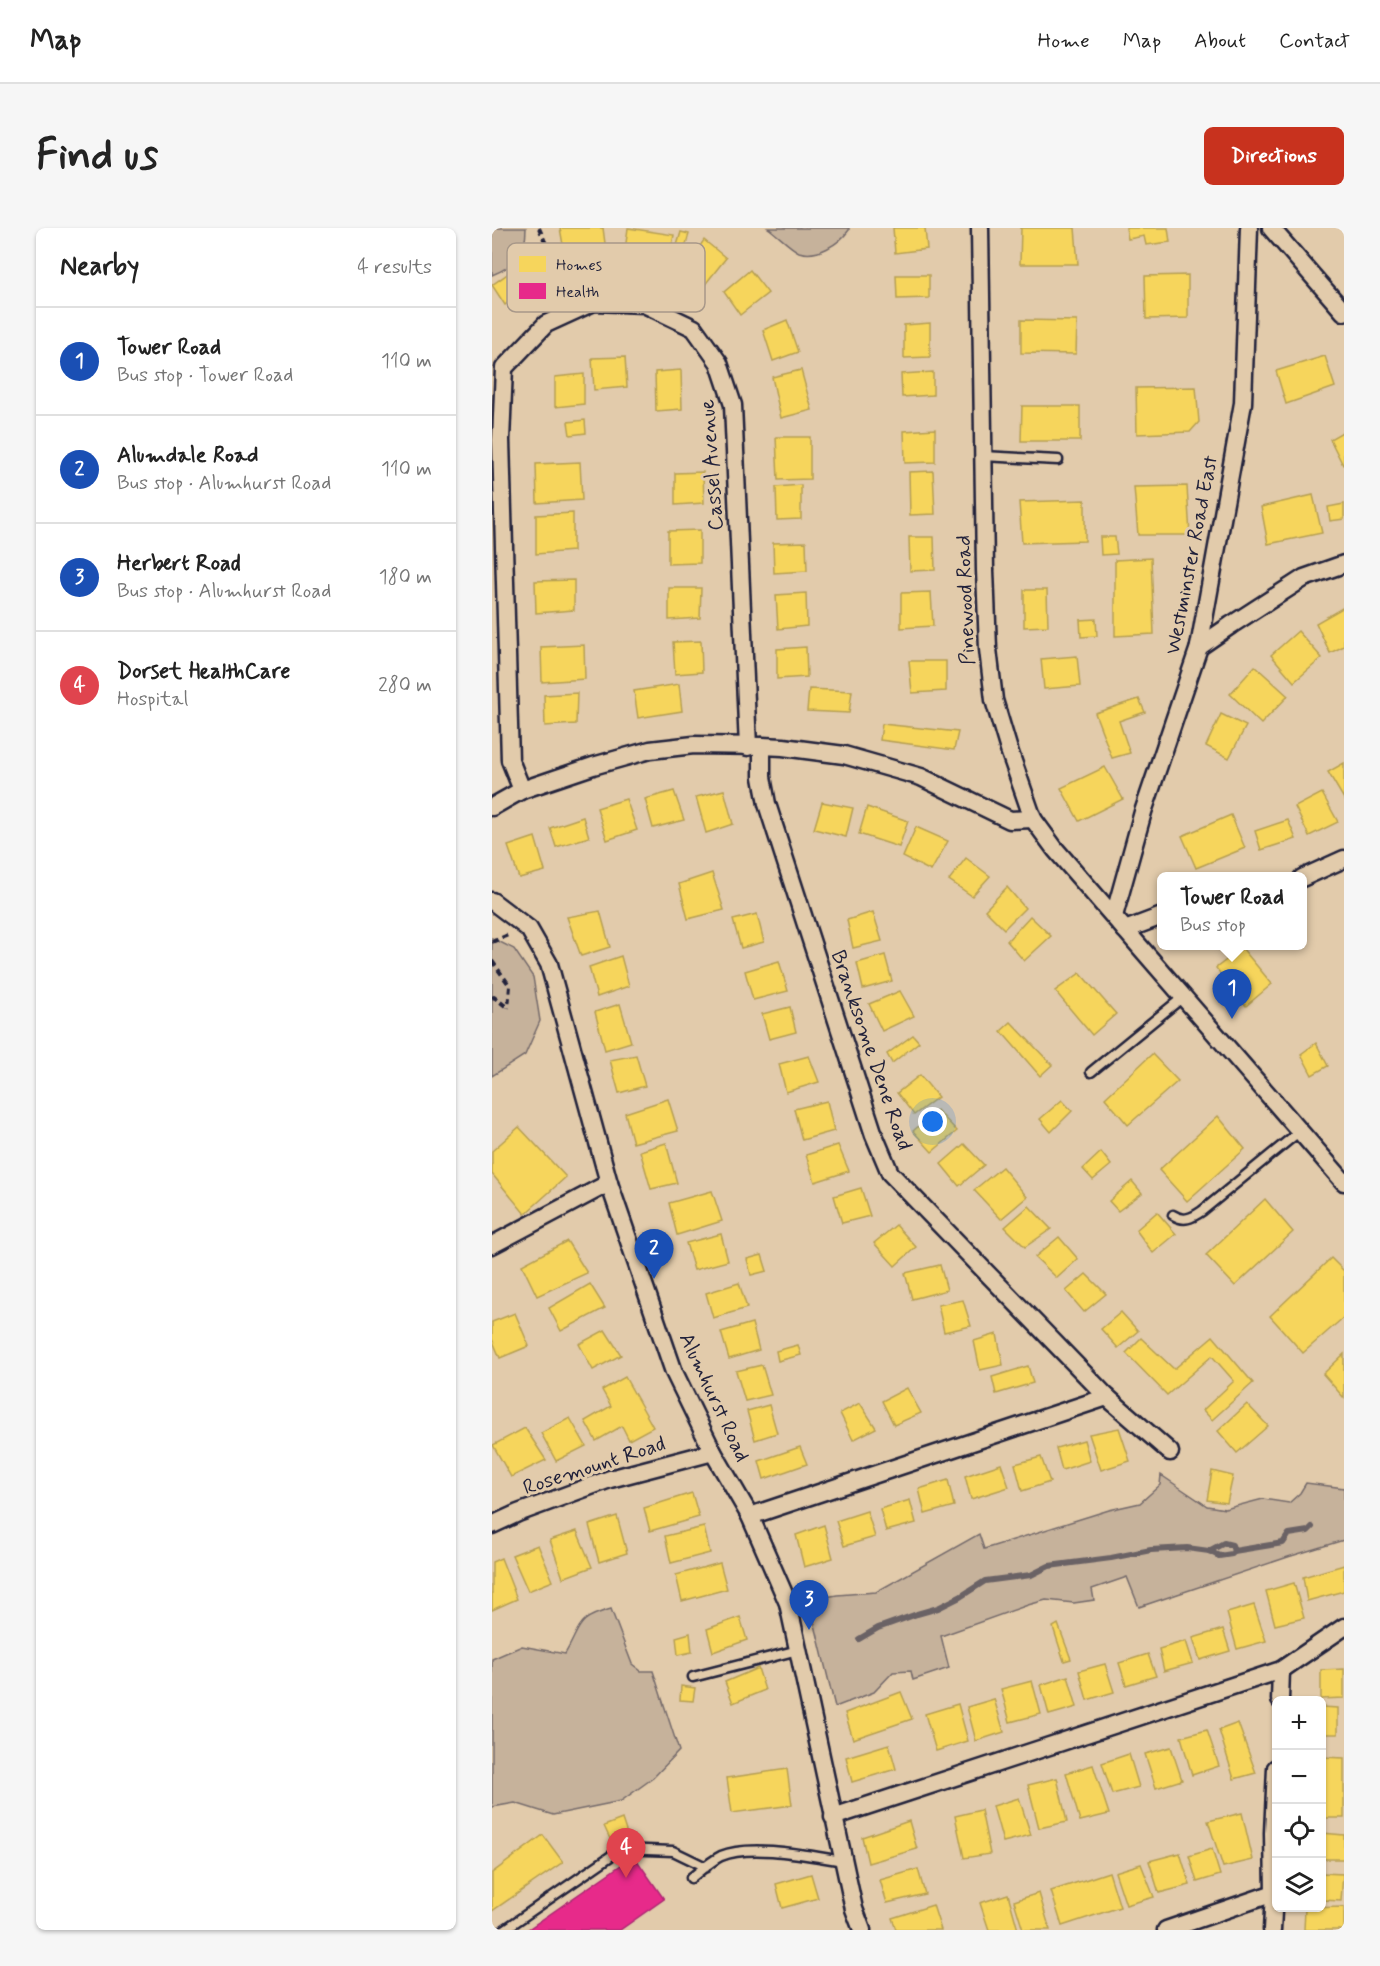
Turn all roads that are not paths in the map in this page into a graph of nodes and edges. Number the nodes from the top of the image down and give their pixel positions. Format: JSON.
{"nodes":[{"id":1,"x":980,"y":228,"type":"edge"},
{"id":2,"x":1249,"y":228,"type":"edge"},
{"id":3,"x":1271,"y":228,"type":"edge"},
{"id":4,"x":573,"y":312,"type":"edge"},
{"id":5,"x":661,"y":312,"type":"edge"},
{"id":6,"x":1344,"y":312,"type":"edge"},
{"id":7,"x":983,"y":456,"type":"junction"},
{"id":8,"x":1058,"y":460,"type":"dead end"},
{"id":9,"x":1344,"y":564,"type":"edge"},
{"id":10,"x":1199,"y":647,"type":"junction"},
{"id":11,"x":755,"y":746,"type":"junction"},
{"id":12,"x":522,"y":790,"type":"junction"},
{"id":13,"x":492,"y":807,"type":"edge"},
{"id":14,"x":1033,"y":819,"type":"junction"},
{"id":15,"x":1344,"y":859,"type":"edge"},
{"id":16,"x":1307,"y":876,"type":"edge"},
{"id":17,"x":492,"y":901,"type":"edge"},
{"id":18,"x":1114,"y":916,"type":"junction"},
{"id":19,"x":1157,"y":918,"type":"edge"},
{"id":20,"x":1125,"y":930,"type":"junction"},
{"id":21,"x":1183,"y":997,"type":"junction"},
{"id":22,"x":1091,"y":1072,"type":"dead end"},
{"id":23,"x":1300,"y":1131,"type":"junction"},
{"id":24,"x":1344,"y":1182,"type":"edge"},
{"id":25,"x":609,"y":1183,"type":"junction"},
{"id":26,"x":1173,"y":1215,"type":"dead end"},
{"id":27,"x":492,"y":1245,"type":"edge"},
{"id":28,"x":1107,"y":1397,"type":"junction"},
{"id":29,"x":713,"y":1452,"type":"junction"},
{"id":30,"x":1170,"y":1452,"type":"dead end"},
{"id":31,"x":750,"y":1516,"type":"junction"},
{"id":32,"x":492,"y":1525,"type":"edge"},
{"id":33,"x":1344,"y":1627,"type":"edge"},
{"id":34,"x":798,"y":1650,"type":"junction"},
{"id":35,"x":1281,"y":1670,"type":"junction"},
{"id":36,"x":693,"y":1677,"type":"dead end"},
{"id":37,"x":1280,"y":1696,"type":"edge"},
{"id":38,"x":1275,"y":1804,"type":"edge"},
{"id":39,"x":833,"y":1817,"type":"junction"},
{"id":40,"x":1274,"y":1858,"type":"edge"},
{"id":41,"x":843,"y":1861,"type":"junction"},
{"id":42,"x":706,"y":1868,"type":"junction"},
{"id":43,"x":691,"y":1878,"type":"dead end"},
{"id":44,"x":1272,"y":1894,"type":"edge"},
{"id":45,"x":1273,"y":1912,"type":"edge"},
{"id":46,"x":504,"y":1930,"type":"edge"},
{"id":47,"x":862,"y":1930,"type":"edge"},
{"id":48,"x":1166,"y":1930,"type":"edge"},
{"id":49,"x":1272,"y":1930,"type":"edge"}],
"edges":[{"from":1,"to":7,"type":"street","name":"Pinewood Road"},
{"from":2,"to":10,"type":"street","name":"Westminster Road East"},
{"from":3,"to":6,"type":"street"},
{"from":4,"to":12,"type":"street","name":"Cassel Avenue"},
{"from":5,"to":11,"type":"street","name":"Cassel Avenue"},
{"from":7,"to":8,"type":"lane"},
{"from":7,"to":14,"type":"street","name":"Pinewood Road"},
{"from":9,"to":10,"type":"street"},
{"from":10,"to":18,"type":"street","name":"Westminster Road East"},
{"from":11,"to":12,"type":"street"},
{"from":11,"to":14,"type":"street"},
{"from":11,"to":28,"type":"street","name":"Branksome Dene Road"},
{"from":12,"to":13,"type":"street"},
{"from":14,"to":18,"type":"street","name":"Pinewood Road"},
{"from":15,"to":16,"type":"street"},
{"from":17,"to":25,"type":"street","name":"Alumhurst Road"},
{"from":18,"to":20,"type":"street","name":"Pinewood Road"},
{"from":19,"to":20,"type":"street"},
{"from":20,"to":21,"type":"street","name":"Pinewood Road"},
{"from":21,"to":22,"type":"lane"},
{"from":21,"to":23,"type":"street","name":"Pinewood Road"},
{"from":23,"to":24,"type":"street","name":"Pinewood Road"},
{"from":23,"to":26,"type":"lane"},
{"from":25,"to":27,"type":"street"},
{"from":25,"to":29,"type":"street","name":"Alumhurst Road"},
{"from":28,"to":30,"type":"street","name":"Branksome Dene Road"},
{"from":28,"to":31,"type":"street"},
{"from":29,"to":31,"type":"street","name":"Alumhurst Road"},
{"from":29,"to":32,"type":"street","name":"Rosemount Road"},
{"from":31,"to":34,"type":"street","name":"Alumhurst Road"},
{"from":33,"to":35,"type":"street"},
{"from":34,"to":36,"type":"lane"},
{"from":34,"to":39,"type":"street","name":"Alumhurst Road"},
{"from":35,"to":37,"type":"street"},
{"from":35,"to":39,"type":"street"},
{"from":38,"to":40,"type":"street"},
{"from":39,"to":41,"type":"street","name":"Alumhurst Road"},
{"from":41,"to":42,"type":"lane"},
{"from":41,"to":47,"type":"street","name":"Alumhurst Road"},
{"from":42,"to":43,"type":"lane"},
{"from":42,"to":46,"type":"lane"},
{"from":44,"to":48,"type":"street"},
{"from":45,"to":49,"type":"street"}]}
